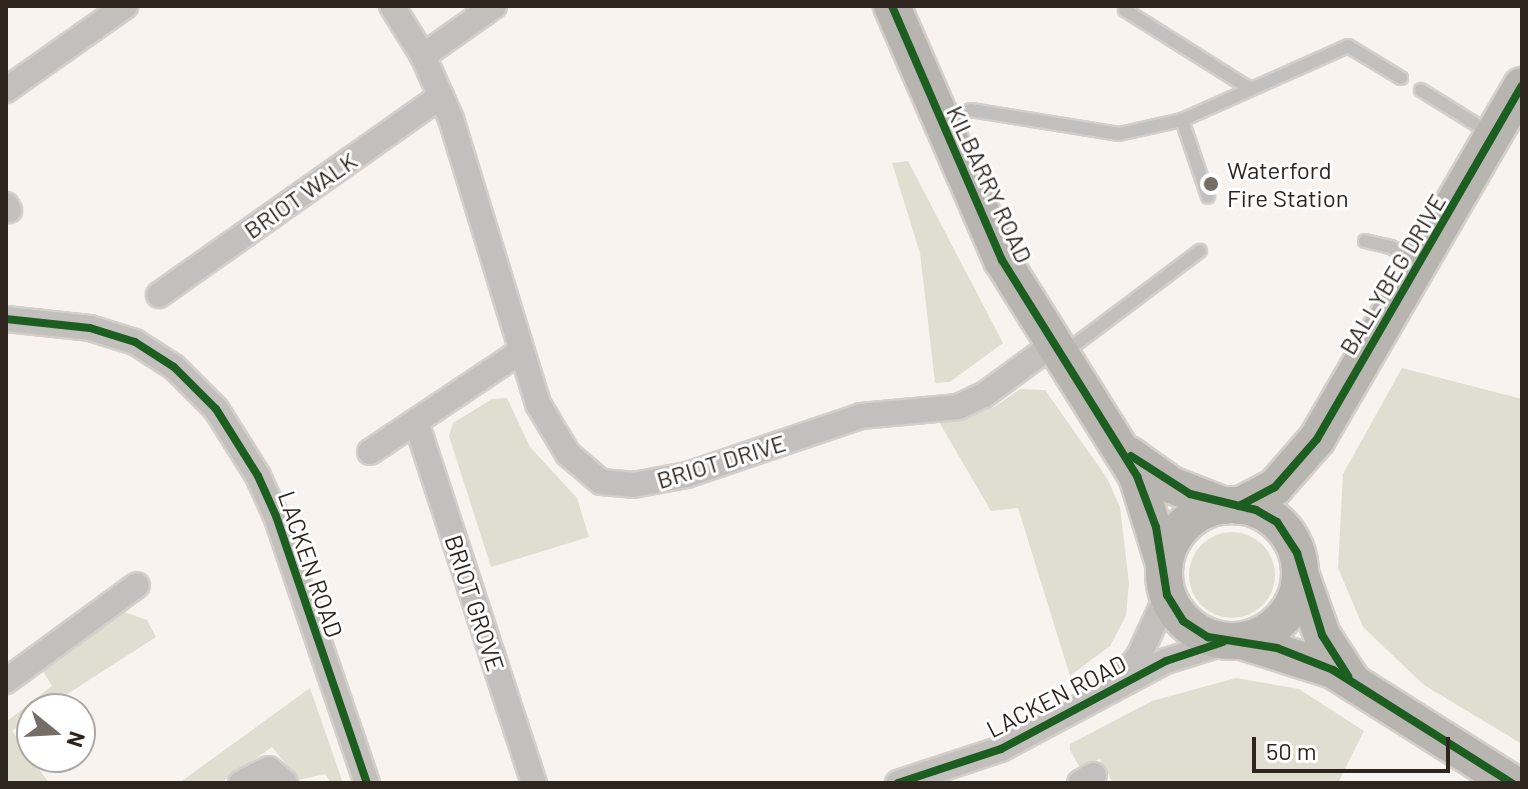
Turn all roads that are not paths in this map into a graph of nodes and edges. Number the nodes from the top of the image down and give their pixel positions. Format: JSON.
{"nodes":[{"id":1,"x":125,"y":6,"type":"edge"},
{"id":2,"x":392,"y":6,"type":"edge"},
{"id":3,"x":494,"y":6,"type":"edge"},
{"id":4,"x":892,"y":6,"type":"edge"},
{"id":5,"x":1125,"y":10,"type":"dead end"},
{"id":6,"x":423,"y":56,"type":"junction"},
{"id":7,"x":1401,"y":78,"type":"dead end"},
{"id":8,"x":1522,"y":86,"type":"edge"},
{"id":9,"x":1249,"y":88,"type":"junction"},
{"id":10,"x":6,"y":90,"type":"edge"},
{"id":11,"x":1421,"y":90,"type":"dead end"},
{"id":12,"x":441,"y":96,"type":"junction"},
{"id":13,"x":1182,"y":120,"type":"junction"},
{"id":14,"x":939,"y":124,"type":"junction"},
{"id":15,"x":1496,"y":137,"type":"junction"},
{"id":16,"x":1208,"y":197,"type":"dead end"},
{"id":17,"x":1365,"y":241,"type":"dead end"},
{"id":18,"x":1200,"y":251,"type":"dead end"},
{"id":19,"x":1421,"y":265,"type":"junction"},
{"id":20,"x":159,"y":295,"type":"dead end"},
{"id":21,"x":6,"y":319,"type":"edge"},
{"id":22,"x":520,"y":352,"type":"junction"},
{"id":23,"x":1055,"y":352,"type":"junction"},
{"id":24,"x":416,"y":422,"type":"junction"},
{"id":25,"x":1317,"y":439,"type":"junction"},
{"id":26,"x":1122,"y":449,"type":"junction"},
{"id":27,"x":370,"y":452,"type":"dead end"},
{"id":28,"x":1232,"y":506,"type":"junction"},
{"id":29,"x":1298,"y":563,"type":"junction"},
{"id":30,"x":1166,"y":579,"type":"junction"},
{"id":31,"x":137,"y":585,"type":"dead end"},
{"id":32,"x":1236,"y":641,"type":"junction"},
{"id":33,"x":6,"y":681,"type":"edge"},
{"id":34,"x":1353,"y":682,"type":"junction"},
{"id":35,"x":1105,"y":696,"type":"junction"},
{"id":36,"x":241,"y":783,"type":"edge"},
{"id":37,"x":285,"y":783,"type":"edge"},
{"id":38,"x":367,"y":783,"type":"edge"},
{"id":39,"x":534,"y":783,"type":"edge"},
{"id":40,"x":898,"y":783,"type":"edge"},
{"id":41,"x":1512,"y":783,"type":"edge"}],
"edges":[{"from":1,"to":10,"type":"street"},
{"from":2,"to":6,"type":"street","name":"BRIOT DRIVE"},
{"from":3,"to":6,"type":"street"},
{"from":4,"to":14,"type":"street","name":"KILBARRY ROAD"},
{"from":5,"to":9,"type":"lane"},
{"from":6,"to":12,"type":"street","name":"BRIOT DRIVE"},
{"from":7,"to":9,"type":"lane"},
{"from":8,"to":15,"type":"street","name":"BALLYBEG DRIVE"},
{"from":9,"to":13,"type":"lane"},
{"from":11,"to":15,"type":"lane"},
{"from":12,"to":20,"type":"street","name":"BRIOT WALK"},
{"from":12,"to":22,"type":"street","name":"BRIOT DRIVE"},
{"from":13,"to":14,"type":"lane"},
{"from":13,"to":16,"type":"lane"},
{"from":14,"to":23,"type":"street","name":"KILBARRY ROAD"},
{"from":15,"to":19,"type":"street","name":"BALLYBEG DRIVE"},
{"from":17,"to":19,"type":"lane"},
{"from":18,"to":23,"type":"lane"},
{"from":19,"to":25,"type":"street","name":"BALLYBEG DRIVE"},
{"from":21,"to":38,"type":"street","name":"LACKEN ROAD"},
{"from":22,"to":23,"type":"street","name":"BRIOT DRIVE"},
{"from":22,"to":24,"type":"street"},
{"from":23,"to":26,"type":"street","name":"KILBARRY ROAD"},
{"from":24,"to":27,"type":"street"},
{"from":24,"to":39,"type":"street","name":"BRIOT GROVE"},
{"from":25,"to":28,"type":"street"},
{"from":25,"to":29,"type":"street"},
{"from":26,"to":28,"type":"street","name":"KILBARRY ROAD"},
{"from":26,"to":30,"type":"street","name":"KILBARRY ROAD"},
{"from":28,"to":29,"type":"street"},
{"from":28,"to":30,"type":"street"},
{"from":29,"to":32,"type":"street"},
{"from":29,"to":34,"type":"street"},
{"from":30,"to":32,"type":"street"},
{"from":30,"to":35,"type":"street","name":"LACKEN ROAD"},
{"from":31,"to":33,"type":"street"},
{"from":32,"to":34,"type":"street"},
{"from":32,"to":35,"type":"street","name":"LACKEN ROAD"},
{"from":34,"to":41,"type":"street"},
{"from":35,"to":40,"type":"street","name":"LACKEN ROAD"},
{"from":36,"to":37,"type":"street"}]}
